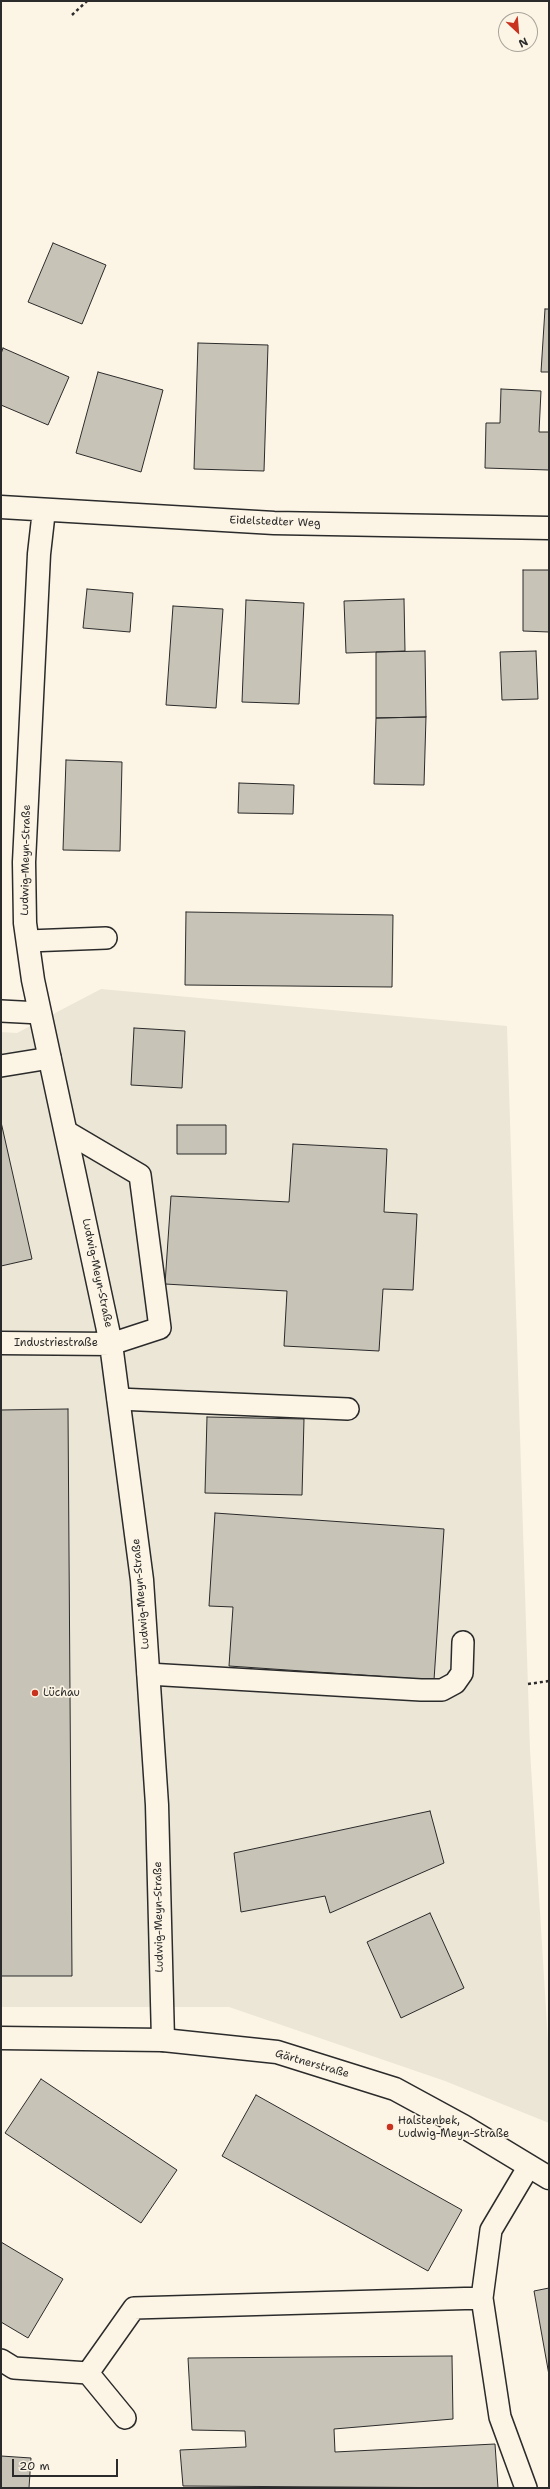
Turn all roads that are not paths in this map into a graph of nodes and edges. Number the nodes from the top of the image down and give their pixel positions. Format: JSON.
{"nodes":[{"id":1,"x":1,"y":507,"type":"edge"},
{"id":2,"x":44,"y":510,"type":"junction"},
{"id":3,"x":549,"y":528,"type":"edge"},
{"id":4,"x":106,"y":938,"type":"dead end"},
{"id":5,"x":28,"y":941,"type":"junction"},
{"id":6,"x":1,"y":1010,"type":"edge"},
{"id":7,"x":40,"y":1013,"type":"junction"},
{"id":8,"x":50,"y":1058,"type":"junction"},
{"id":9,"x":1,"y":1066,"type":"edge"},
{"id":10,"x":67,"y":1132,"type":"junction"},
{"id":11,"x":1,"y":1343,"type":"edge"},
{"id":12,"x":111,"y":1344,"type":"junction"},
{"id":13,"x":118,"y":1399,"type":"junction"},
{"id":14,"x":348,"y":1409,"type":"dead end"},
{"id":15,"x":463,"y":1642,"type":"dead end"},
{"id":16,"x":148,"y":1674,"type":"junction"},
{"id":17,"x":1,"y":2038,"type":"edge"},
{"id":18,"x":162,"y":2040,"type":"junction"},
{"id":19,"x":528,"y":2166,"type":"junction"},
{"id":20,"x":549,"y":2178,"type":"edge"},
{"id":21,"x":482,"y":2298,"type":"junction"},
{"id":22,"x":1,"y":2360,"type":"edge"},
{"id":23,"x":88,"y":2373,"type":"junction"},
{"id":24,"x":125,"y":2418,"type":"dead end"},
{"id":25,"x":526,"y":2488,"type":"edge"}],
"edges":[{"from":1,"to":2,"type":"street","name":"Eidelstedter Weg"},
{"from":2,"to":3,"type":"street","name":"Eidelstedter Weg"},
{"from":2,"to":5,"type":"street","name":"Ludwig-Meyn-Straße"},
{"from":4,"to":5,"type":"lane"},
{"from":5,"to":7,"type":"street","name":"Ludwig-Meyn-Straße"},
{"from":6,"to":7,"type":"lane"},
{"from":7,"to":8,"type":"street","name":"Ludwig-Meyn-Straße"},
{"from":8,"to":9,"type":"lane"},
{"from":8,"to":10,"type":"street","name":"Ludwig-Meyn-Straße"},
{"from":10,"to":12,"type":"street","name":"Ludwig-Meyn-Straße"},
{"from":10,"to":12,"type":"lane"},
{"from":11,"to":12,"type":"street","name":"Industriestraße"},
{"from":12,"to":13,"type":"street","name":"Ludwig-Meyn-Straße"},
{"from":13,"to":14,"type":"lane"},
{"from":13,"to":16,"type":"street","name":"Ludwig-Meyn-Straße"},
{"from":15,"to":16,"type":"lane"},
{"from":16,"to":18,"type":"street","name":"Ludwig-Meyn-Straße"},
{"from":17,"to":18,"type":"street","name":"Gärtnerstraße"},
{"from":18,"to":19,"type":"street","name":"Gärtnerstraße"},
{"from":19,"to":20,"type":"street","name":"Gärtnerstraße"},
{"from":19,"to":21,"type":"lane"},
{"from":21,"to":23,"type":"lane"},
{"from":21,"to":25,"type":"lane"},
{"from":22,"to":23,"type":"lane"},
{"from":23,"to":24,"type":"lane"}]}
